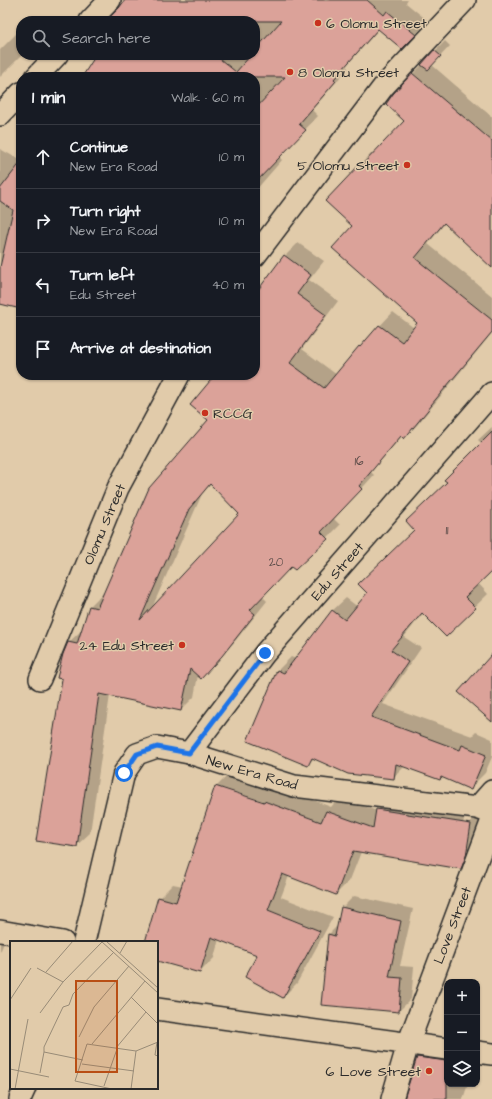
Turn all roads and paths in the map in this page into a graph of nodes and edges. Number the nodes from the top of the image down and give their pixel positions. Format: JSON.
{"nodes":[{"id":1,"x":110,"y":0,"type":"edge"},
{"id":2,"x":465,"y":0,"type":"edge"},
{"id":3,"x":95,"y":16,"type":"edge"},
{"id":4,"x":52,"y":60,"type":"edge"},
{"id":5,"x":41,"y":72,"type":"edge"},
{"id":6,"x":16,"y":98,"type":"edge"},
{"id":7,"x":0,"y":115,"type":"edge"},
{"id":8,"x":260,"y":249,"type":"edge"},
{"id":9,"x":176,"y":380,"type":"edge"},
{"id":10,"x":492,"y":394,"type":"edge"},
{"id":11,"x":40,"y":679,"type":"dead end"},
{"id":12,"x":189,"y":753,"type":"junction"},
{"id":13,"x":492,"y":791,"type":"edge"},
{"id":14,"x":487,"y":813,"type":"edge"},
{"id":15,"x":0,"y":930,"type":"edge"},
{"id":16,"x":58,"y":941,"type":"edge"},
{"id":17,"x":84,"y":941,"type":"edge"},
{"id":18,"x":158,"y":1009,"type":"edge"},
{"id":19,"x":408,"y":1044,"type":"junction"},
{"id":20,"x":444,"y":1049,"type":"edge"},
{"id":21,"x":480,"y":1052,"type":"edge"},
{"id":22,"x":492,"y":1054,"type":"edge"},
{"id":23,"x":25,"y":1089,"type":"edge"},
{"id":24,"x":20,"y":1099,"type":"edge"},
{"id":25,"x":392,"y":1099,"type":"edge"}],
"edges":[{"from":1,"to":3,"type":"street"},
{"from":2,"to":8,"type":"street"},
{"from":4,"to":5,"type":"street"},
{"from":6,"to":7,"type":"street"},
{"from":9,"to":11,"type":"street","name":"Olomu Street"},
{"from":10,"to":12,"type":"street","name":"Edu Street"},
{"from":12,"to":14,"type":"street","name":"New Era Road"},
{"from":12,"to":17,"type":"street","name":"New Era Road"},
{"from":13,"to":14,"type":"street"},
{"from":14,"to":19,"type":"street","name":"Love Street"},
{"from":15,"to":16,"type":"street"},
{"from":18,"to":19,"type":"street"},
{"from":19,"to":20,"type":"street"},
{"from":19,"to":25,"type":"street","name":"Love Street"},
{"from":21,"to":22,"type":"street"},
{"from":23,"to":24,"type":"street"}]}
